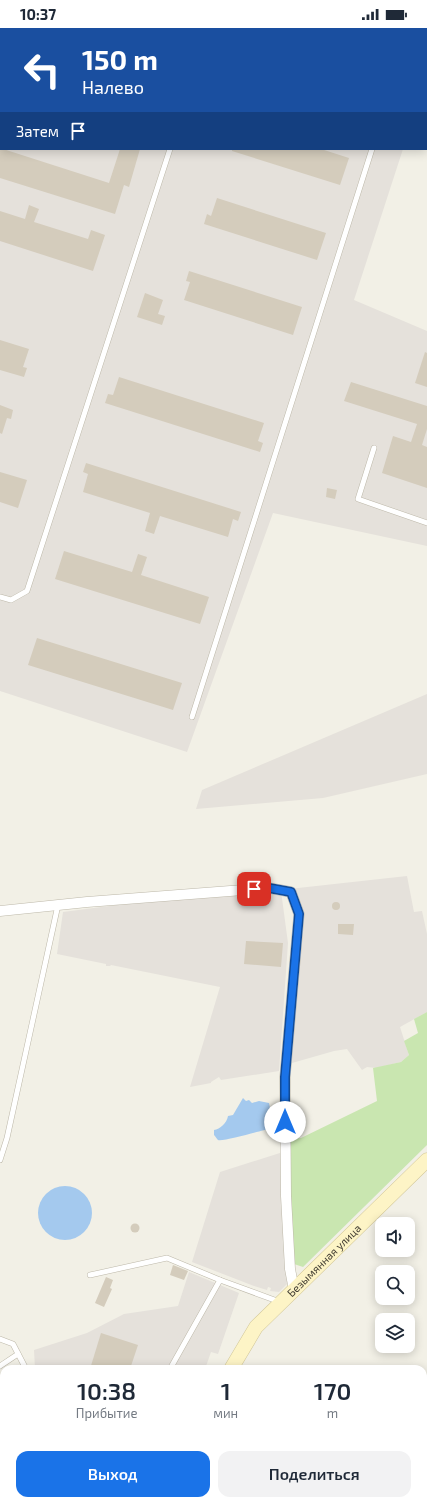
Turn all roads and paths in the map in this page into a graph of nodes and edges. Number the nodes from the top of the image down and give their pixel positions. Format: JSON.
{"nodes":[{"id":1,"x":170,"y":150,"type":"edge"},
{"id":2,"x":372,"y":150,"type":"edge"},
{"id":3,"x":374,"y":448,"type":"dead end"},
{"id":4,"x":427,"y":523,"type":"edge"},
{"id":5,"x":0,"y":597,"type":"edge"},
{"id":6,"x":192,"y":717,"type":"dead end"},
{"id":7,"x":58,"y":905,"type":"junction"},
{"id":8,"x":0,"y":911,"type":"edge"},
{"id":9,"x":0,"y":1160,"type":"edge"},
{"id":10,"x":427,"y":1160,"type":"edge"},
{"id":11,"x":90,"y":1275,"type":"dead end"},
{"id":12,"x":220,"y":1280,"type":"junction"},
{"id":13,"x":294,"y":1290,"type":"junction"},
{"id":14,"x":281,"y":1302,"type":"junction"},
{"id":15,"x":0,"y":1339,"type":"edge"},
{"id":16,"x":18,"y":1354,"type":"junction"},
{"id":17,"x":2,"y":1365,"type":"edge"},
{"id":18,"x":24,"y":1365,"type":"edge"},
{"id":19,"x":172,"y":1365,"type":"edge"},
{"id":20,"x":233,"y":1365,"type":"edge"}],
"edges":[{"from":1,"to":5,"type":"lane"},
{"from":2,"to":6,"type":"lane"},
{"from":3,"to":4,"type":"lane"},
{"from":7,"to":8,"type":"street"},
{"from":7,"to":9,"type":"lane"},
{"from":7,"to":13,"type":"street"},
{"from":10,"to":13,"type":"main road","name":"Безымянная улица"},
{"from":11,"to":12,"type":"lane"},
{"from":12,"to":14,"type":"lane"},
{"from":12,"to":19,"type":"lane"},
{"from":13,"to":14,"type":"main road","name":"Безымянная улица"},
{"from":14,"to":20,"type":"main road","name":"Безымянная улица"},
{"from":15,"to":16,"type":"lane"},
{"from":16,"to":17,"type":"lane"},
{"from":16,"to":18,"type":"lane"}]}
